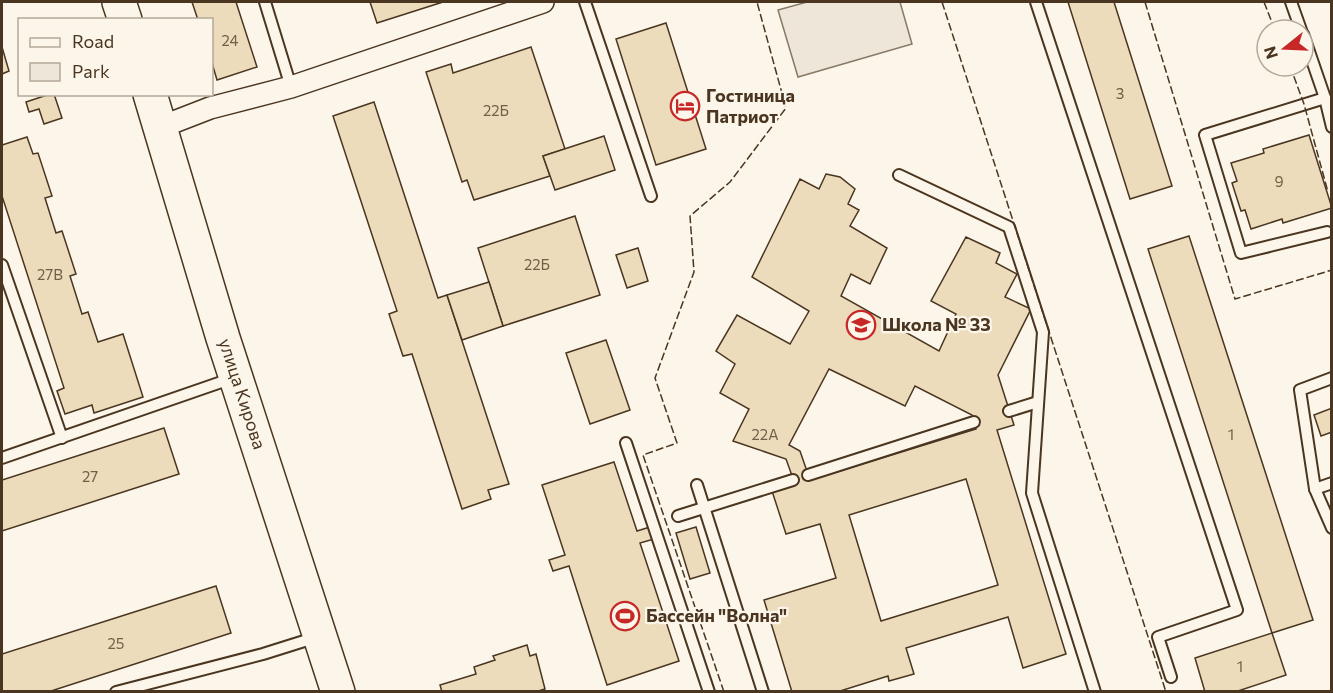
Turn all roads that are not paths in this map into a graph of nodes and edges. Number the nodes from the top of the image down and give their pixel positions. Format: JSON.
{"nodes":[{"id":1,"x":119,"y":2,"type":"edge"},
{"id":2,"x":265,"y":2,"type":"edge"},
{"id":3,"x":543,"y":2,"type":"edge"},
{"id":4,"x":585,"y":2,"type":"edge"},
{"id":5,"x":1036,"y":2,"type":"edge"},
{"id":6,"x":1292,"y":2,"type":"edge"},
{"id":7,"x":124,"y":18,"type":"edge"},
{"id":8,"x":1297,"y":18,"type":"edge"},
{"id":9,"x":1315,"y":69,"type":"edge"},
{"id":10,"x":291,"y":87,"type":"junction"},
{"id":11,"x":151,"y":96,"type":"edge"},
{"id":12,"x":1325,"y":98,"type":"junction"},
{"id":13,"x":161,"y":127,"type":"junction"},
{"id":14,"x":1332,"y":127,"type":"edge"},
{"id":15,"x":899,"y":175,"type":"dead end"},
{"id":16,"x":651,"y":196,"type":"dead end"},
{"id":17,"x":1327,"y":232,"type":"dead end"},
{"id":18,"x":2,"y":265,"type":"edge"},
{"id":19,"x":236,"y":377,"type":"junction"},
{"id":20,"x":1332,"y":378,"type":"edge"},
{"id":21,"x":1038,"y":402,"type":"junction"},
{"id":22,"x":1010,"y":411,"type":"dead end"},
{"id":23,"x":974,"y":422,"type":"dead end"},
{"id":24,"x":62,"y":438,"type":"junction"},
{"id":25,"x":626,"y":443,"type":"dead end"},
{"id":26,"x":2,"y":458,"type":"edge"},
{"id":27,"x":808,"y":475,"type":"dead end"},
{"id":28,"x":793,"y":480,"type":"dead end"},
{"id":29,"x":1332,"y":483,"type":"edge"},
{"id":30,"x":697,"y":485,"type":"dead end"},
{"id":31,"x":1315,"y":489,"type":"junction"},
{"id":32,"x":704,"y":508,"type":"junction"},
{"id":33,"x":678,"y":516,"type":"dead end"},
{"id":34,"x":1332,"y":528,"type":"edge"},
{"id":35,"x":320,"y":636,"type":"junction"},
{"id":36,"x":1171,"y":677,"type":"dead end"},
{"id":37,"x":116,"y":692,"type":"edge"},
{"id":38,"x":338,"y":692,"type":"edge"},
{"id":39,"x":709,"y":692,"type":"edge"},
{"id":40,"x":763,"y":692,"type":"edge"},
{"id":41,"x":1095,"y":692,"type":"edge"}],
"edges":[{"from":1,"to":7,"type":"main road"},
{"from":2,"to":10,"type":"lane"},
{"from":3,"to":10,"type":"street"},
{"from":4,"to":16,"type":"lane"},
{"from":5,"to":36,"type":"lane"},
{"from":6,"to":8,"type":"lane"},
{"from":9,"to":12,"type":"lane"},
{"from":10,"to":13,"type":"street"},
{"from":11,"to":13,"type":"main road","name":"улица Кирова"},
{"from":12,"to":14,"type":"lane"},
{"from":12,"to":17,"type":"lane"},
{"from":13,"to":19,"type":"main road","name":"улица Кирова"},
{"from":15,"to":21,"type":"lane"},
{"from":18,"to":24,"type":"lane"},
{"from":19,"to":24,"type":"lane"},
{"from":19,"to":35,"type":"main road","name":"улица Кирова"},
{"from":20,"to":31,"type":"lane"},
{"from":21,"to":22,"type":"lane"},
{"from":21,"to":41,"type":"lane"},
{"from":23,"to":27,"type":"lane"},
{"from":24,"to":26,"type":"lane"},
{"from":25,"to":39,"type":"lane"},
{"from":28,"to":32,"type":"lane"},
{"from":29,"to":31,"type":"lane"},
{"from":30,"to":32,"type":"lane"},
{"from":31,"to":34,"type":"lane"},
{"from":32,"to":33,"type":"lane"},
{"from":32,"to":40,"type":"lane"},
{"from":35,"to":37,"type":"lane"},
{"from":35,"to":38,"type":"main road","name":"улица Кирова"}]}
